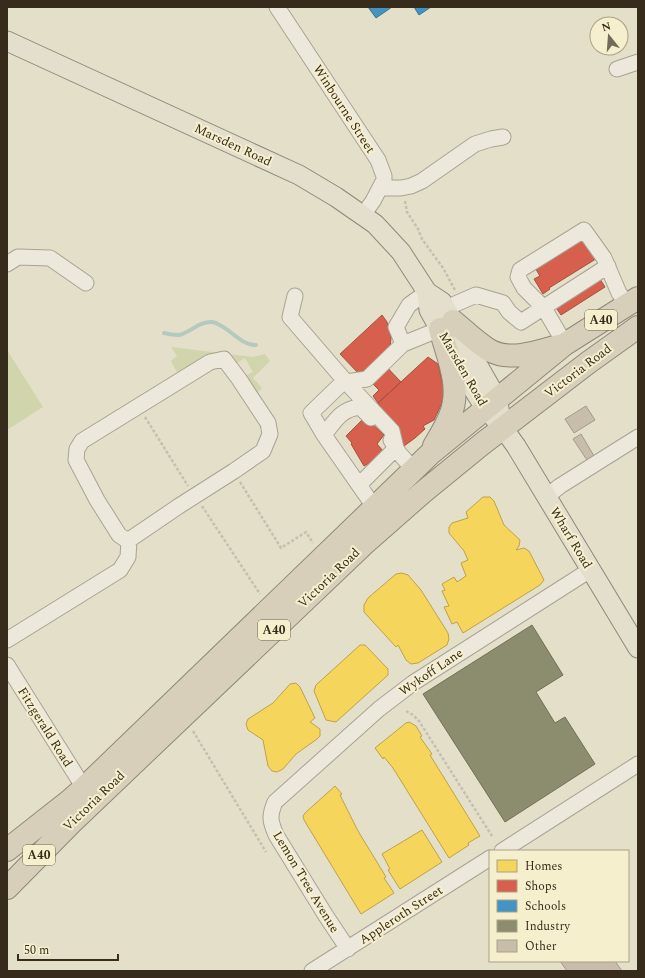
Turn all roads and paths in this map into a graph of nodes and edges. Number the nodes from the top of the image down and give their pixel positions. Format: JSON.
{"nodes":[{"id":1,"x":277,"y":7,"type":"edge"},
{"id":2,"x":7,"y":41,"type":"edge"},
{"id":3,"x":638,"y":62,"type":"edge"},
{"id":4,"x":617,"y":69,"type":"dead end"},
{"id":5,"x":503,"y":137,"type":"dead end"},
{"id":6,"x":381,"y":188,"type":"junction"},
{"id":7,"x":405,"y":201,"type":"dead end"},
{"id":8,"x":364,"y":215,"type":"junction"},
{"id":9,"x":7,"y":264,"type":"edge"},
{"id":10,"x":608,"y":266,"type":"junction"},
{"id":11,"x":86,"y":283,"type":"dead end"},
{"id":12,"x":427,"y":292,"type":"junction"},
{"id":13,"x":295,"y":296,"type":"dead end"},
{"id":14,"x":633,"y":301,"type":"edge"},
{"id":15,"x":544,"y":308,"type":"junction"},
{"id":16,"x":450,"y":315,"type":"junction"},
{"id":17,"x":638,"y":327,"type":"edge"},
{"id":18,"x":403,"y":344,"type":"junction"},
{"id":19,"x":565,"y":344,"type":"junction"},
{"id":20,"x":346,"y":382,"type":"junction"},
{"id":21,"x":491,"y":404,"type":"junction"},
{"id":22,"x":138,"y":407,"type":"junction"},
{"id":23,"x":504,"y":428,"type":"junction"},
{"id":24,"x":324,"y":434,"type":"junction"},
{"id":25,"x":638,"y":437,"type":"edge"},
{"id":26,"x":396,"y":448,"type":"junction"},
{"id":27,"x":430,"y":454,"type":"junction"},
{"id":28,"x":414,"y":470,"type":"junction"},
{"id":29,"x":234,"y":471,"type":"junction"},
{"id":30,"x":359,"y":485,"type":"junction"},
{"id":31,"x":195,"y":496,"type":"junction"},
{"id":32,"x":546,"y":497,"type":"junction"},
{"id":33,"x":375,"y":508,"type":"junction"},
{"id":34,"x":130,"y":540,"type":"junction"},
{"id":35,"x":315,"y":546,"type":"dead end"},
{"id":36,"x":590,"y":570,"type":"junction"},
{"id":37,"x":263,"y":598,"type":"dead end"},
{"id":38,"x":7,"y":640,"type":"edge"},
{"id":39,"x":638,"y":648,"type":"edge"},
{"id":40,"x":7,"y":665,"type":"edge"},
{"id":41,"x":406,"y":711,"type":"dead end"},
{"id":42,"x":193,"y":731,"type":"dead end"},
{"id":43,"x":638,"y":764,"type":"edge"},
{"id":44,"x":84,"y":788,"type":"junction"},
{"id":45,"x":285,"y":793,"type":"joint"},
{"id":46,"x":71,"y":823,"type":"junction"},
{"id":47,"x":492,"y":836,"type":"dead end"},
{"id":48,"x":17,"y":837,"type":"edge"},
{"id":49,"x":7,"y":850,"type":"edge"},
{"id":50,"x":504,"y":850,"type":"edge"},
{"id":51,"x":266,"y":852,"type":"dead end"},
{"id":52,"x":489,"y":859,"type":"edge"},
{"id":53,"x":7,"y":872,"type":"edge"},
{"id":54,"x":7,"y":888,"type":"edge"},
{"id":55,"x":348,"y":949,"type":"junction"},
{"id":56,"x":312,"y":971,"type":"edge"}],
"edges":[{"from":1,"to":6,"type":"street","name":"Winbourne Street"},
{"from":2,"to":8,"type":"main road","name":"Marsden Road"},
{"from":3,"to":4,"type":"street"},
{"from":5,"to":6,"type":"street"},
{"from":6,"to":8,"type":"street","name":"Winbourne Street"},
{"from":7,"to":16,"type":"path"},
{"from":8,"to":12,"type":"main road","name":"Marsden Road"},
{"from":9,"to":11,"type":"street"},
{"from":10,"to":14,"type":"street"},
{"from":10,"to":15,"type":"street"},
{"from":10,"to":15,"type":"street"},
{"from":12,"to":16,"type":"main road","name":"Marsden Road"},
{"from":12,"to":18,"type":"street"},
{"from":13,"to":20,"type":"street"},
{"from":14,"to":19,"type":"highway","name":"Victoria Road","number":"A40"},
{"from":15,"to":16,"type":"street"},
{"from":15,"to":19,"type":"street"},
{"from":16,"to":18,"type":"street"},
{"from":16,"to":19,"type":"highway"},
{"from":16,"to":21,"type":"main road","name":"Marsden Road"},
{"from":16,"to":27,"type":"highway"},
{"from":17,"to":23,"type":"highway","name":"Victoria Road","number":"A40"},
{"from":18,"to":20,"type":"street"},
{"from":19,"to":21,"type":"highway","name":"Victoria Road","number":"A40"},
{"from":20,"to":24,"type":"street"},
{"from":20,"to":26,"type":"street"},
{"from":21,"to":23,"type":"main road","name":"Marsden Road"},
{"from":21,"to":27,"type":"highway","name":"Victoria Road","number":"A40"},
{"from":22,"to":29,"type":"street"},
{"from":22,"to":31,"type":"path"},
{"from":22,"to":34,"type":"street"},
{"from":23,"to":32,"type":"main road","name":"Wharf Road"},
{"from":23,"to":46,"type":"highway","name":"Victoria Road","number":"A40"},
{"from":24,"to":26,"type":"street"},
{"from":24,"to":30,"type":"street"},
{"from":25,"to":32,"type":"street"},
{"from":26,"to":28,"type":"street"},
{"from":26,"to":30,"type":"street"},
{"from":27,"to":28,"type":"highway","name":"Victoria Road","number":"A40"},
{"from":28,"to":33,"type":"highway","name":"Victoria Road","number":"A40"},
{"from":29,"to":31,"type":"street"},
{"from":29,"to":35,"type":"path"},
{"from":30,"to":33,"type":"street"},
{"from":31,"to":34,"type":"street"},
{"from":31,"to":37,"type":"path"},
{"from":32,"to":36,"type":"main road","name":"Wharf Road"},
{"from":33,"to":44,"type":"highway","name":"Victoria Road","number":"A40"},
{"from":34,"to":38,"type":"street"},
{"from":36,"to":39,"type":"main road","name":"Wharf Road"},
{"from":36,"to":45,"type":"street","name":"Wykoff Lane"},
{"from":40,"to":44,"type":"street","name":"Fitzgerald Road"},
{"from":41,"to":47,"type":"path"},
{"from":42,"to":51,"type":"path"},
{"from":43,"to":50,"type":"street"},
{"from":44,"to":48,"type":"highway","name":"Victoria Road","number":"A40"},
{"from":45,"to":55,"type":"street","name":"Lemon Tree Avenue"},
{"from":46,"to":53,"type":"highway"},
{"from":46,"to":54,"type":"highway","name":"Victoria Road","number":"A40"},
{"from":48,"to":49,"type":"highway","name":"Victoria Road","number":"A40"},
{"from":52,"to":55,"type":"street","name":"Appleroth Street"},
{"from":55,"to":56,"type":"street","name":"Appleroth Street"}]}
